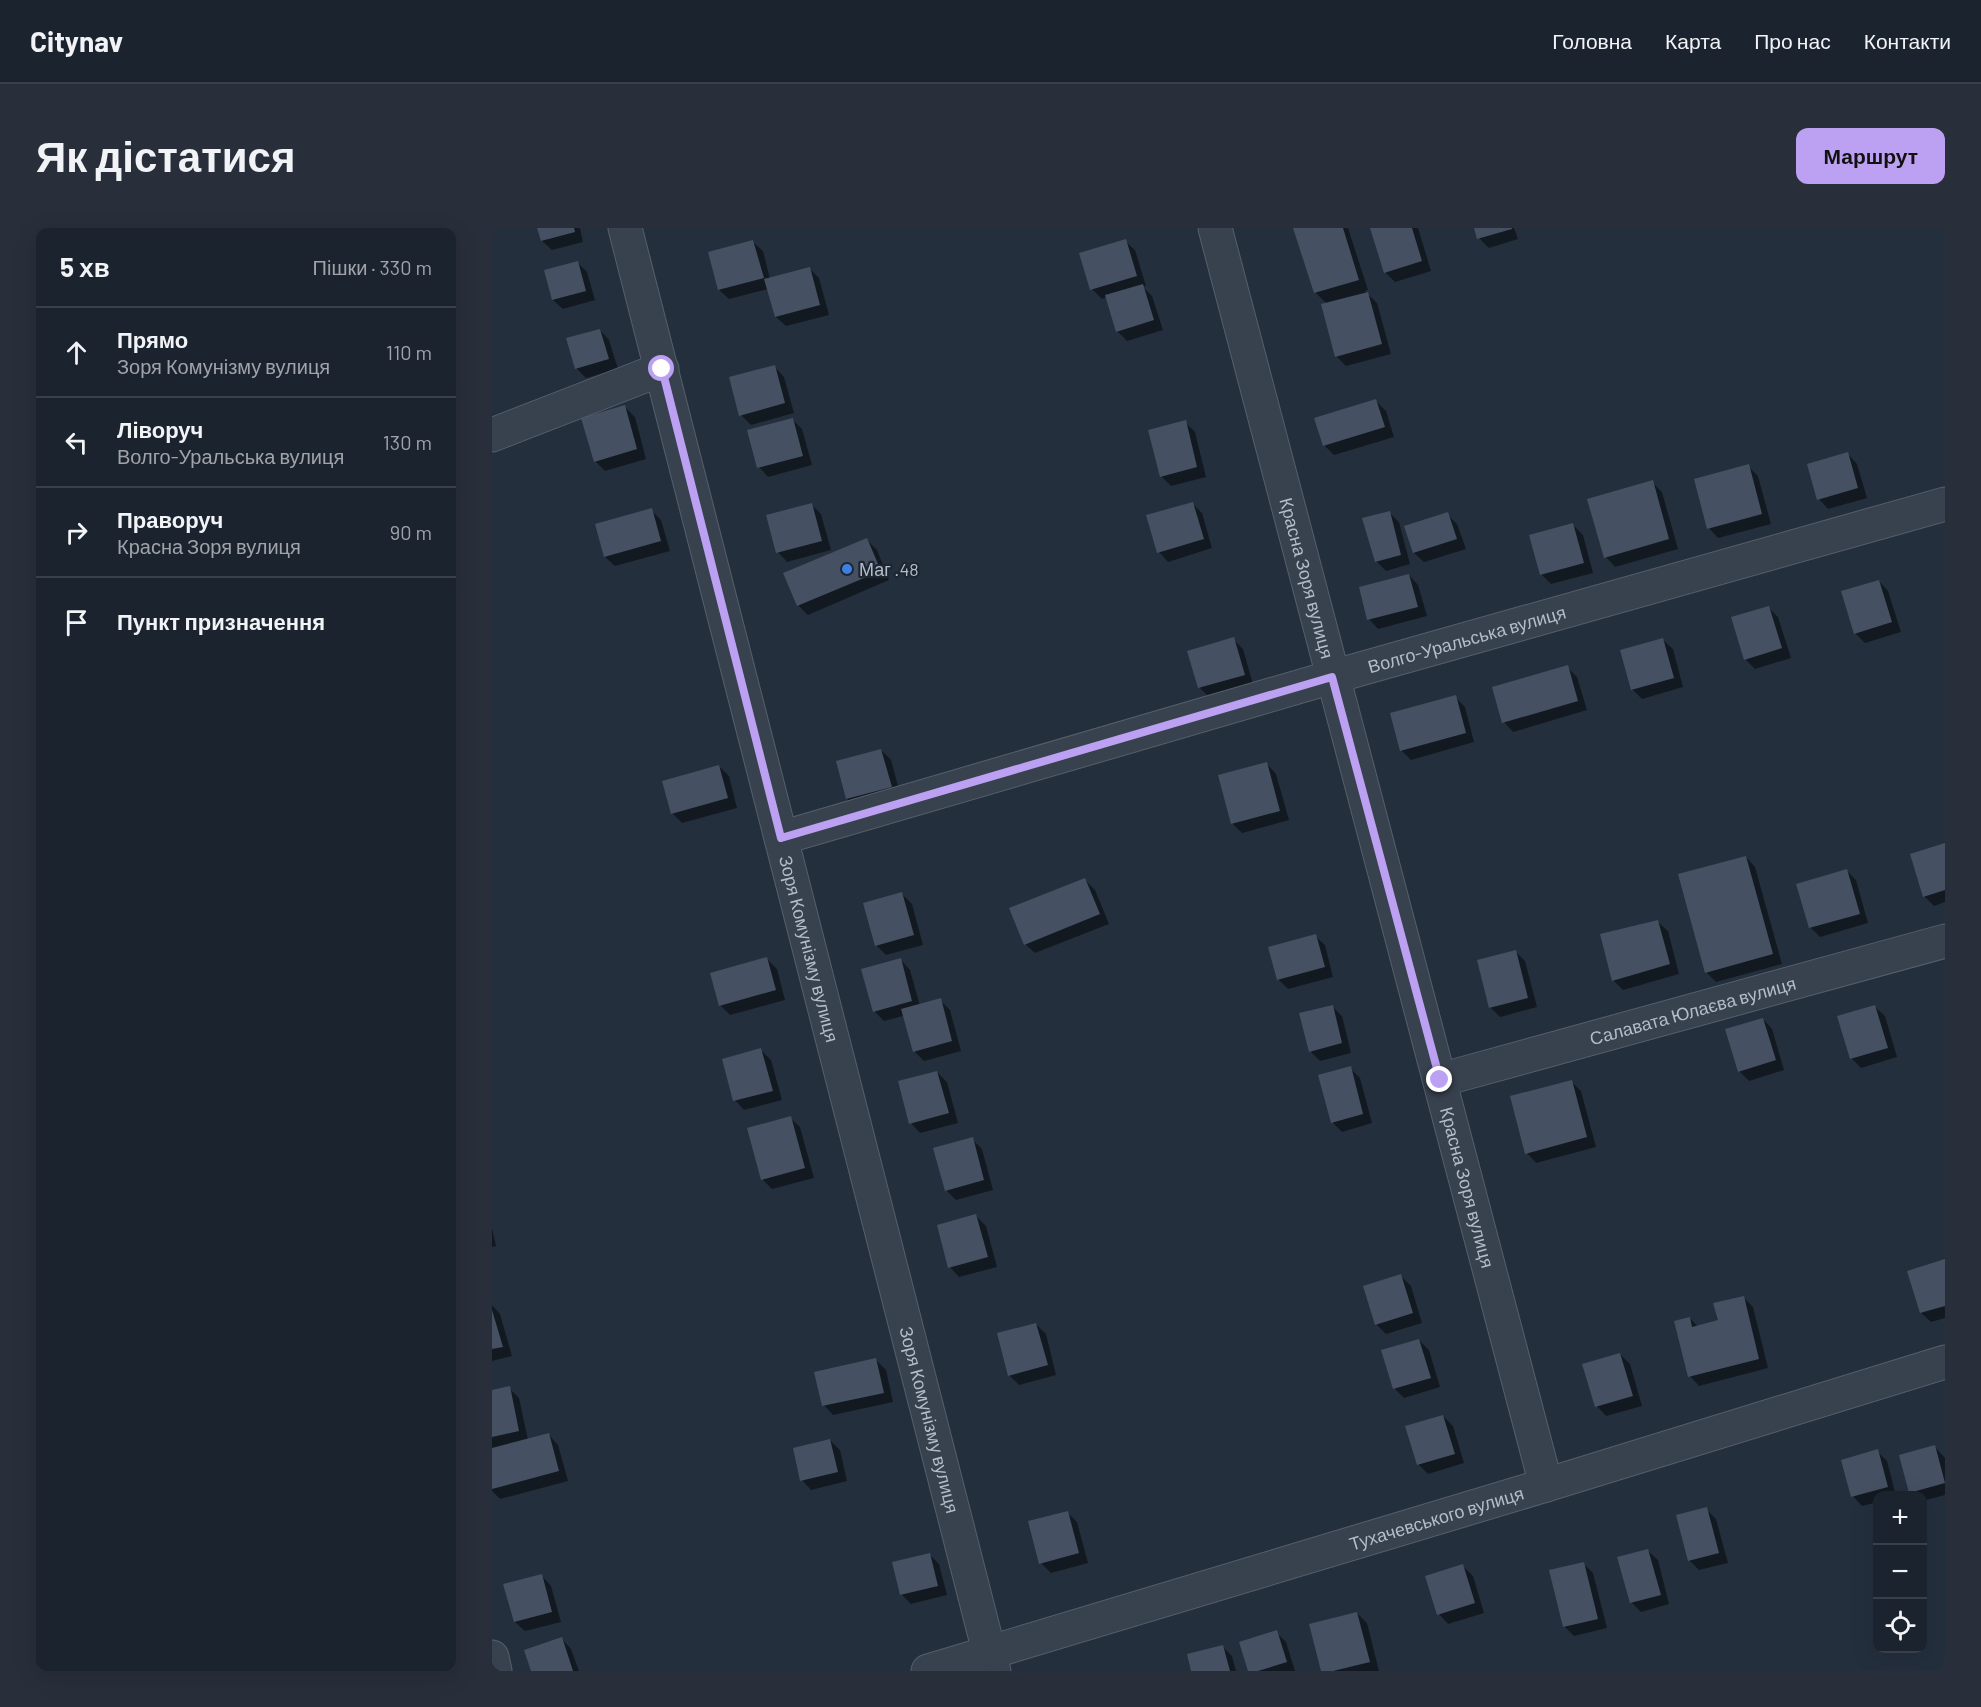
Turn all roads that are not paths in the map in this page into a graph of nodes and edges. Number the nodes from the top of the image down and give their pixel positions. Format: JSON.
{"nodes":[{"id":1,"x":626,"y":228,"type":"edge"},
{"id":2,"x":1215,"y":228,"type":"edge"},
{"id":3,"x":662,"y":369,"type":"junction"},
{"id":4,"x":492,"y":435,"type":"edge"},
{"id":5,"x":1945,"y":504,"type":"edge"},
{"id":6,"x":1332,"y":677,"type":"junction"},
{"id":7,"x":781,"y":838,"type":"junction"},
{"id":8,"x":1945,"y":941,"type":"edge"},
{"id":9,"x":1440,"y":1080,"type":"junction"},
{"id":10,"x":1945,"y":1362,"type":"edge"},
{"id":11,"x":1546,"y":1485,"type":"junction"},
{"id":12,"x":492,"y":1657,"type":"edge"},
{"id":13,"x":991,"y":1662,"type":"edge"},
{"id":14,"x":495,"y":1671,"type":"edge"},
{"id":15,"x":928,"y":1671,"type":"edge"}],
"edges":[{"from":1,"to":3,"type":"street","name":"Зоря Комунізму вулиця"},
{"from":2,"to":6,"type":"street","name":"Красна Зоря вулиця"},
{"from":3,"to":4,"type":"street"},
{"from":3,"to":7,"type":"street","name":"Зоря Комунізму вулиця"},
{"from":5,"to":6,"type":"street","name":"Волго-Уральська вулиця"},
{"from":6,"to":7,"type":"street","name":"Волго-Уральська вулиця"},
{"from":6,"to":9,"type":"street","name":"Красна Зоря вулиця"},
{"from":7,"to":13,"type":"street","name":"Зоря Комунізму вулиця"},
{"from":8,"to":9,"type":"street","name":"Салавата Юлаєва вулиця"},
{"from":9,"to":11,"type":"street","name":"Красна Зоря вулиця"},
{"from":10,"to":11,"type":"street","name":"Тухачевського вулиця"},
{"from":11,"to":13,"type":"street","name":"Тухачевського вулиця"},
{"from":12,"to":14,"type":"street"},
{"from":13,"to":15,"type":"street","name":"Тухачевського вулиця"}]}
